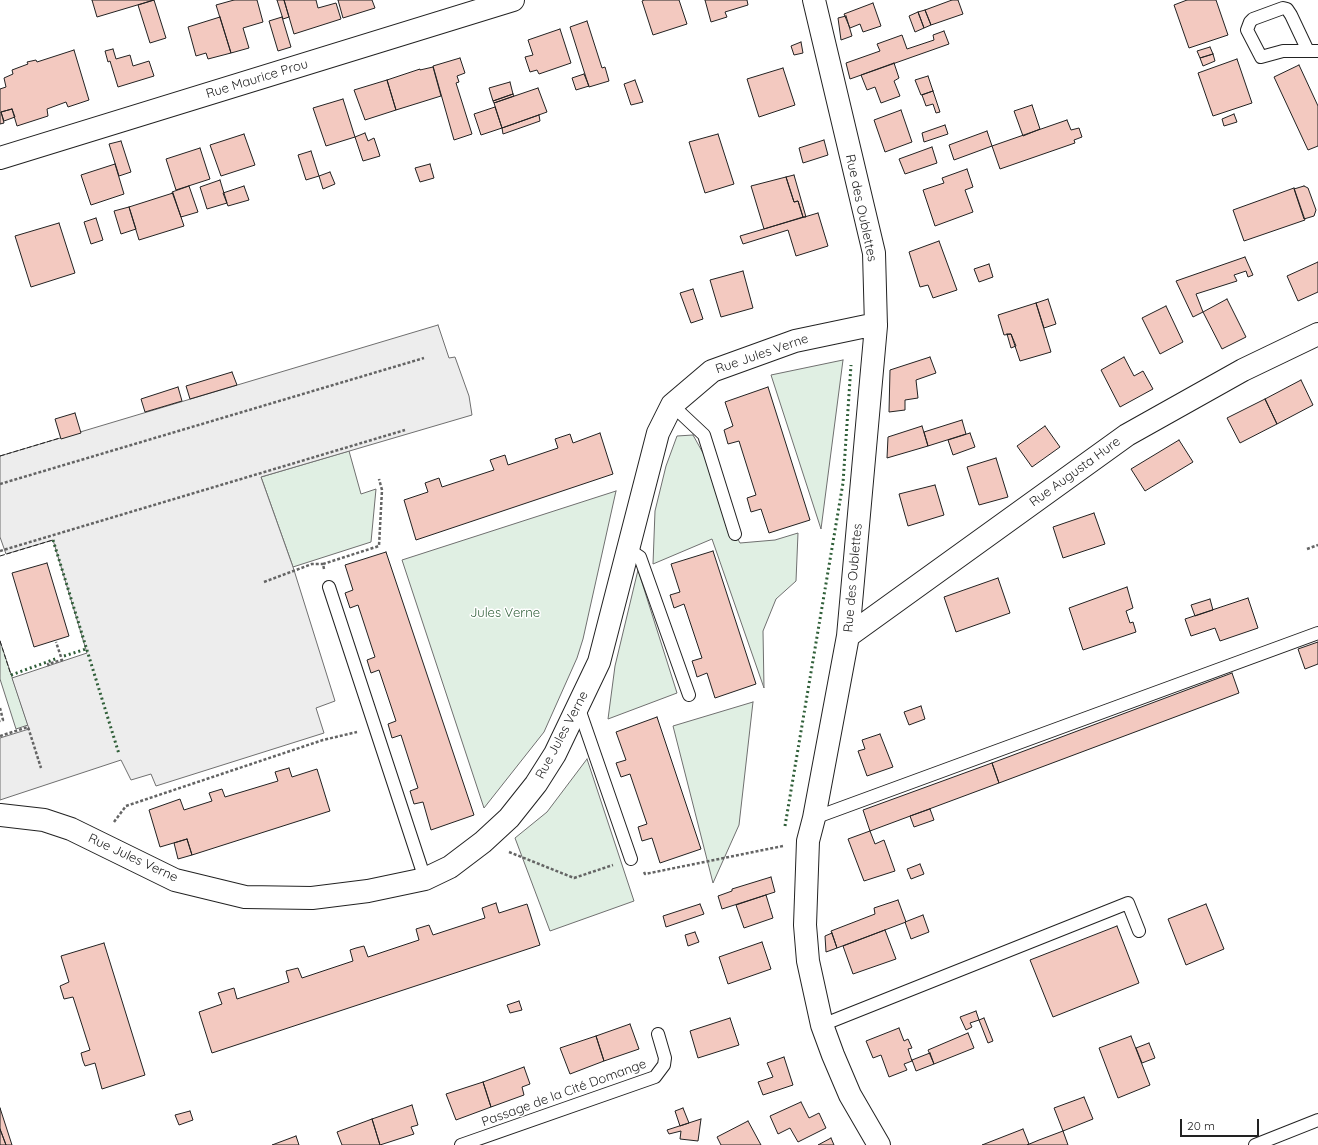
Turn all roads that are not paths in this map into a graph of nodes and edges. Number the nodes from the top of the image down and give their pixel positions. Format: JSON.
{"nodes":[{"id":1,"x":513,"y":0,"type":"edge"},
{"id":2,"x":814,"y":0,"type":"edge"},
{"id":3,"x":1313,"y":51,"type":"edge"},
{"id":4,"x":0,"y":158,"type":"edge"},
{"id":5,"x":876,"y":324,"type":"junction"},
{"id":6,"x":1318,"y":334,"type":"edge"},
{"id":7,"x":672,"y":405,"type":"junction"},
{"id":8,"x":735,"y":534,"type":"dead end"},
{"id":9,"x":628,"y":549,"type":"junction"},
{"id":10,"x":329,"y":587,"type":"road end"},
{"id":11,"x":1318,"y":633,"type":"edge"},
{"id":12,"x":848,"y":636,"type":"junction"},
{"id":13,"x":689,"y":695,"type":"dead end"},
{"id":14,"x":578,"y":706,"type":"junction"},
{"id":15,"x":0,"y":815,"type":"edge"},
{"id":16,"x":814,"y":818,"type":"junction"},
{"id":17,"x":631,"y":859,"type":"dead end"},
{"id":18,"x":425,"y":879,"type":"junction"},
{"id":19,"x":1139,"y":931,"type":"dead end"},
{"id":20,"x":822,"y":1025,"type":"junction"},
{"id":21,"x":658,"y":1034,"type":"dead end"},
{"id":22,"x":1318,"y":1120,"type":"edge"},
{"id":23,"x":462,"y":1145,"type":"edge"},
{"id":24,"x":879,"y":1145,"type":"edge"},
{"id":25,"x":1255,"y":1145,"type":"edge"}],
"edges":[{"from":1,"to":4,"type":"street","name":"Rue Maurice Prou"},
{"from":2,"to":5,"type":"street","name":"Rue des Oublettes"},
{"from":3,"to":3,"type":"lane"},
{"from":5,"to":7,"type":"street","name":"Rue Jules Verne"},
{"from":5,"to":12,"type":"street","name":"Rue des Oublettes"},
{"from":6,"to":12,"type":"street","name":"Rue Augusta Hure"},
{"from":7,"to":8,"type":"lane"},
{"from":7,"to":9,"type":"street","name":"Rue Jules Verne"},
{"from":9,"to":13,"type":"lane"},
{"from":9,"to":14,"type":"street","name":"Rue Jules Verne"},
{"from":10,"to":18,"type":"lane"},
{"from":11,"to":16,"type":"lane"},
{"from":12,"to":16,"type":"street","name":"Rue des Oublettes"},
{"from":14,"to":17,"type":"lane"},
{"from":14,"to":18,"type":"street","name":"Rue Jules Verne"},
{"from":15,"to":18,"type":"street","name":"Rue Jules Verne"},
{"from":16,"to":20,"type":"street","name":"Rue des Oublettes"},
{"from":19,"to":20,"type":"lane"},
{"from":20,"to":24,"type":"street","name":"Rue des Oublettes"},
{"from":21,"to":23,"type":"lane","name":"Passage de la Cité Domange"},
{"from":22,"to":25,"type":"lane"}]}
